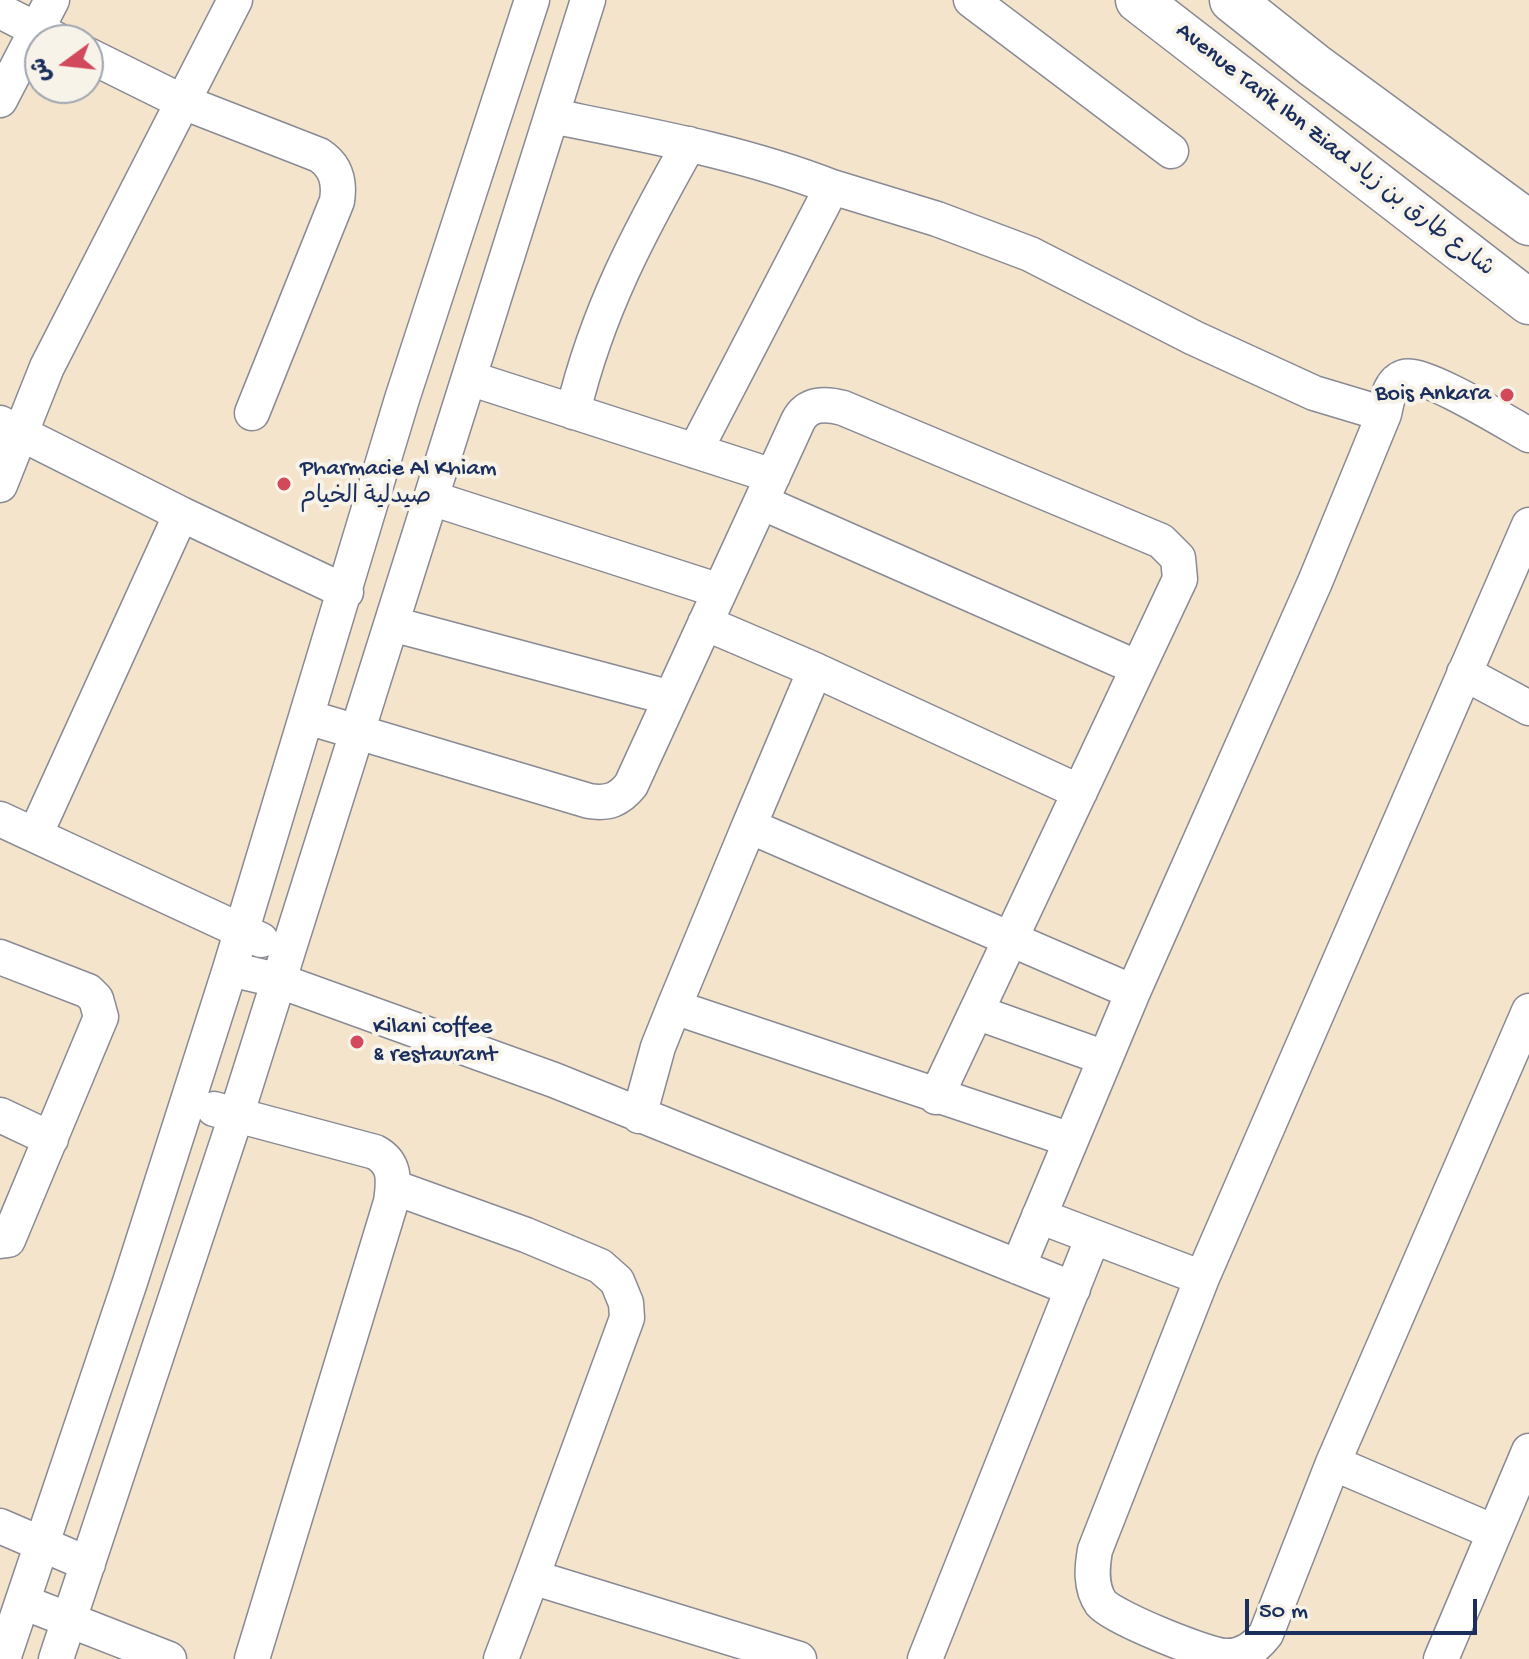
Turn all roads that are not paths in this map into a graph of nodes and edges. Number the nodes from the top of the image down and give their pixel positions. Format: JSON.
{"nodes":[{"id":1,"x":52,"y":0,"type":"edge"},
{"id":2,"x":235,"y":0,"type":"edge"},
{"id":3,"x":532,"y":0,"type":"edge"},
{"id":4,"x":588,"y":0,"type":"edge"},
{"id":5,"x":971,"y":0,"type":"edge"},
{"id":6,"x":1138,"y":0,"type":"edge"},
{"id":7,"x":1232,"y":0,"type":"edge"},
{"id":8,"x":0,"y":11,"type":"edge"},
{"id":9,"x":25,"y":24,"type":"edge"},
{"id":10,"x":49,"y":24,"type":"edge"},
{"id":11,"x":104,"y":63,"type":"edge"},
{"id":12,"x":24,"y":67,"type":"edge"},
{"id":13,"x":0,"y":100,"type":"edge"},
{"id":14,"x":183,"y":102,"type":"junction"},
{"id":15,"x":552,"y":116,"type":"junction"},
{"id":16,"x":689,"y":144,"type":"junction"},
{"id":17,"x":1171,"y":151,"type":"dead end"},
{"id":18,"x":832,"y":187,"type":"junction"},
{"id":19,"x":1529,"y":223,"type":"edge"},
{"id":20,"x":1529,"y":302,"type":"edge"},
{"id":21,"x":469,"y":378,"type":"junction"},
{"id":22,"x":573,"y":412,"type":"junction"},
{"id":23,"x":252,"y":413,"type":"dead end"},
{"id":24,"x":1384,"y":414,"type":"junction"},
{"id":25,"x":10,"y":428,"type":"edge"},
{"id":26,"x":1529,"y":435,"type":"edge"},
{"id":27,"x":695,"y":451,"type":"junction"},
{"id":28,"x":0,"y":485,"type":"edge"},
{"id":29,"x":767,"y":489,"type":"junction"},
{"id":30,"x":431,"y":498,"type":"junction"},
{"id":31,"x":181,"y":514,"type":"junction"},
{"id":32,"x":1529,"y":525,"type":"edge"},
{"id":33,"x":720,"y":591,"type":"junction"},
{"id":34,"x":346,"y":592,"type":"junction"},
{"id":35,"x":705,"y":623,"type":"junction"},
{"id":36,"x":392,"y":624,"type":"junction"},
{"id":37,"x":1138,"y":668,"type":"junction"},
{"id":38,"x":815,"y":670,"type":"junction"},
{"id":39,"x":1464,"y":673,"type":"junction"},
{"id":40,"x":671,"y":698,"type":"junction"},
{"id":41,"x":1529,"y":708,"type":"edge"},
{"id":42,"x":307,"y":717,"type":"junction"},
{"id":43,"x":357,"y":731,"type":"junction"},
{"id":44,"x":1080,"y":792,"type":"junction"},
{"id":45,"x":749,"y":826,"type":"junction"},
{"id":46,"x":11,"y":830,"type":"edge"},
{"id":47,"x":241,"y":933,"type":"junction"},
{"id":48,"x":1009,"y":941,"type":"junction"},
{"id":49,"x":0,"y":957,"type":"edge"},
{"id":50,"x":282,"y":964,"type":"junction"},
{"id":51,"x":230,"y":969,"type":"junction"},
{"id":52,"x":1133,"y":992,"type":"junction"},
{"id":53,"x":674,"y":1007,"type":"junction"},
{"id":54,"x":1529,"y":1011,"type":"edge"},
{"id":55,"x":976,"y":1012,"type":"junction"},
{"id":56,"x":1105,"y":1058,"type":"junction"},
{"id":57,"x":936,"y":1097,"type":"junction"},
{"id":58,"x":188,"y":1100,"type":"junction"},
{"id":59,"x":0,"y":1115,"type":"edge"},
{"id":60,"x":236,"y":1116,"type":"junction"},
{"id":61,"x":639,"y":1116,"type":"junction"},
{"id":62,"x":51,"y":1139,"type":"junction"},
{"id":63,"x":1071,"y":1140,"type":"junction"},
{"id":64,"x":393,"y":1187,"type":"junction"},
{"id":65,"x":1039,"y":1216,"type":"junction"},
{"id":66,"x":1093,"y":1237,"type":"junction"},
{"id":67,"x":3,"y":1248,"type":"edge"},
{"id":68,"x":1018,"y":1267,"type":"junction"},
{"id":69,"x":1202,"y":1278,"type":"junction"},
{"id":70,"x":1073,"y":1289,"type":"junction"},
{"id":71,"x":1528,"y":1454,"type":"edge"},
{"id":72,"x":1333,"y":1463,"type":"junction"},
{"id":73,"x":0,"y":1526,"type":"edge"},
{"id":74,"x":1494,"y":1532,"type":"junction"},
{"id":75,"x":42,"y":1544,"type":"junction"},
{"id":76,"x":88,"y":1564,"type":"junction"},
{"id":77,"x":532,"y":1577,"type":"junction"},
{"id":78,"x":23,"y":1602,"type":"junction"},
{"id":79,"x":69,"y":1620,"type":"junction"},
{"id":80,"x":3,"y":1659,"type":"edge"},
{"id":81,"x":56,"y":1659,"type":"edge"},
{"id":82,"x":169,"y":1659,"type":"edge"},
{"id":83,"x":252,"y":1659,"type":"edge"},
{"id":84,"x":501,"y":1659,"type":"edge"},
{"id":85,"x":799,"y":1659,"type":"edge"},
{"id":86,"x":925,"y":1659,"type":"edge"},
{"id":87,"x":1441,"y":1659,"type":"edge"}],
"edges":[{"from":1,"to":10,"type":"street"},
{"from":2,"to":14,"type":"street"},
{"from":3,"to":34,"type":"street"},
{"from":4,"to":15,"type":"street"},
{"from":5,"to":17,"type":"street"},
{"from":6,"to":20,"type":"main road","name":"Avenue Tarik Ibn Ziad شارع طارق بن زياد"},
{"from":7,"to":19,"type":"main road"},
{"from":8,"to":9,"type":"street"},
{"from":11,"to":14,"type":"street"},
{"from":12,"to":13,"type":"street"},
{"from":14,"to":23,"type":"street"},
{"from":14,"to":25,"type":"street"},
{"from":15,"to":16,"type":"street"},
{"from":15,"to":21,"type":"street"},
{"from":16,"to":18,"type":"street"},
{"from":16,"to":22,"type":"street"},
{"from":18,"to":24,"type":"street"},
{"from":18,"to":27,"type":"street"},
{"from":21,"to":22,"type":"street"},
{"from":21,"to":30,"type":"street"},
{"from":22,"to":27,"type":"street"},
{"from":24,"to":26,"type":"street"},
{"from":24,"to":52,"type":"street"},
{"from":25,"to":28,"type":"street"},
{"from":25,"to":31,"type":"street"},
{"from":27,"to":29,"type":"street"},
{"from":29,"to":33,"type":"street"},
{"from":29,"to":37,"type":"street"},
{"from":29,"to":37,"type":"street"},
{"from":30,"to":33,"type":"street"},
{"from":30,"to":36,"type":"street"},
{"from":31,"to":34,"type":"street"},
{"from":31,"to":46,"type":"street"},
{"from":32,"to":39,"type":"street"},
{"from":33,"to":35,"type":"street"},
{"from":34,"to":42,"type":"street"},
{"from":35,"to":38,"type":"street"},
{"from":35,"to":40,"type":"street"},
{"from":36,"to":40,"type":"street"},
{"from":36,"to":43,"type":"street"},
{"from":37,"to":44,"type":"street"},
{"from":38,"to":44,"type":"street"},
{"from":38,"to":45,"type":"street"},
{"from":39,"to":41,"type":"street"},
{"from":39,"to":69,"type":"street"},
{"from":40,"to":43,"type":"street"},
{"from":42,"to":43,"type":"street"},
{"from":42,"to":47,"type":"street"},
{"from":43,"to":50,"type":"street"},
{"from":44,"to":48,"type":"street"},
{"from":45,"to":48,"type":"street"},
{"from":45,"to":53,"type":"street"},
{"from":46,"to":47,"type":"street"},
{"from":47,"to":50,"type":"street"},
{"from":47,"to":51,"type":"street"},
{"from":48,"to":52,"type":"street"},
{"from":48,"to":55,"type":"street"},
{"from":49,"to":62,"type":"street"},
{"from":50,"to":51,"type":"street"},
{"from":50,"to":60,"type":"street"},
{"from":50,"to":61,"type":"street"},
{"from":51,"to":58,"type":"street"},
{"from":52,"to":56,"type":"street"},
{"from":53,"to":57,"type":"street"},
{"from":53,"to":61,"type":"street"},
{"from":54,"to":72,"type":"street"},
{"from":55,"to":56,"type":"street"},
{"from":55,"to":57,"type":"street"},
{"from":56,"to":63,"type":"street"},
{"from":57,"to":63,"type":"street"},
{"from":58,"to":60,"type":"street"},
{"from":58,"to":75,"type":"street"},
{"from":59,"to":62,"type":"street"},
{"from":60,"to":64,"type":"street"},
{"from":60,"to":76,"type":"street"},
{"from":61,"to":68,"type":"street"},
{"from":62,"to":67,"type":"street"},
{"from":63,"to":65,"type":"street"},
{"from":64,"to":77,"type":"street"},
{"from":64,"to":83,"type":"street"},
{"from":65,"to":66,"type":"street"},
{"from":65,"to":68,"type":"street"},
{"from":66,"to":69,"type":"street"},
{"from":66,"to":70,"type":"street"},
{"from":68,"to":70,"type":"street"},
{"from":69,"to":72,"type":"street"},
{"from":70,"to":86,"type":"street"},
{"from":71,"to":74,"type":"street"},
{"from":72,"to":74,"type":"street"},
{"from":73,"to":75,"type":"street"},
{"from":74,"to":87,"type":"street"},
{"from":75,"to":76,"type":"street"},
{"from":75,"to":78,"type":"street"},
{"from":76,"to":79,"type":"street"},
{"from":77,"to":84,"type":"street"},
{"from":77,"to":85,"type":"street"},
{"from":78,"to":79,"type":"street"},
{"from":78,"to":80,"type":"street"},
{"from":79,"to":81,"type":"street"},
{"from":79,"to":82,"type":"street"}]}
